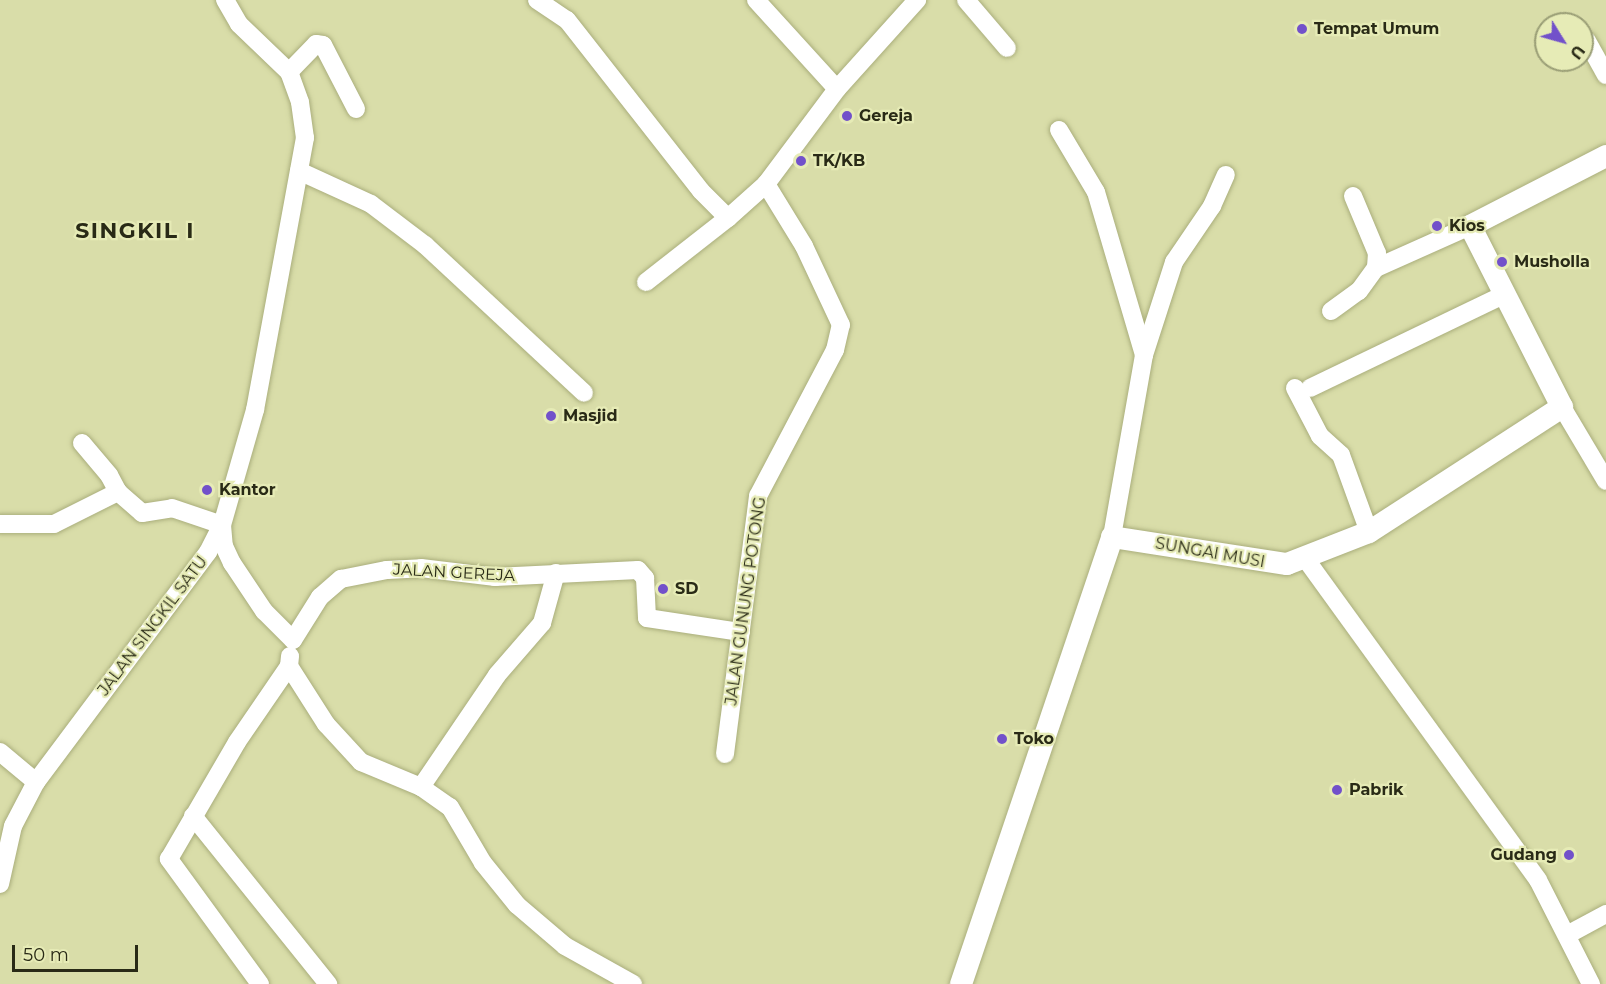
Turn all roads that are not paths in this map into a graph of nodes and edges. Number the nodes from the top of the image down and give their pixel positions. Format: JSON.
{"nodes":[{"id":1,"x":225,"y":0,"type":"edge"},
{"id":2,"x":537,"y":0,"type":"edge"},
{"id":3,"x":756,"y":0,"type":"edge"},
{"id":4,"x":917,"y":0,"type":"edge"},
{"id":5,"x":966,"y":0,"type":"edge"},
{"id":6,"x":1008,"y":48,"type":"dead end"},
{"id":7,"x":1594,"y":54,"type":"edge"},
{"id":8,"x":289,"y":72,"type":"junction"},
{"id":9,"x":1606,"y":75,"type":"edge"},
{"id":10,"x":837,"y":89,"type":"junction"},
{"id":11,"x":356,"y":109,"type":"dead end"},
{"id":12,"x":1059,"y":130,"type":"dead end"},
{"id":13,"x":1606,"y":156,"type":"edge"},
{"id":14,"x":299,"y":171,"type":"junction"},
{"id":15,"x":1226,"y":175,"type":"dead end"},
{"id":16,"x":766,"y":184,"type":"junction"},
{"id":17,"x":1353,"y":196,"type":"dead end"},
{"id":18,"x":728,"y":218,"type":"junction"},
{"id":19,"x":1470,"y":226,"type":"junction"},
{"id":20,"x":1376,"y":268,"type":"junction"},
{"id":21,"x":646,"y":282,"type":"dead end"},
{"id":22,"x":1503,"y":295,"type":"junction"},
{"id":23,"x":1331,"y":311,"type":"dead end"},
{"id":24,"x":1144,"y":355,"type":"junction"},
{"id":25,"x":584,"y":393,"type":"dead end"},
{"id":26,"x":1562,"y":407,"type":"junction"},
{"id":27,"x":82,"y":443,"type":"dead end"},
{"id":28,"x":1606,"y":481,"type":"edge"},
{"id":29,"x":118,"y":492,"type":"junction"},
{"id":30,"x":0,"y":524,"type":"edge"},
{"id":31,"x":222,"y":525,"type":"junction"},
{"id":32,"x":1369,"y":532,"type":"junction"},
{"id":33,"x":1112,"y":537,"type":"junction"},
{"id":34,"x":1305,"y":558,"type":"junction"},
{"id":35,"x":556,"y":573,"type":"junction"},
{"id":36,"x":741,"y":633,"type":"junction"},
{"id":37,"x":293,"y":640,"type":"junction"},
{"id":38,"x":289,"y":666,"type":"junction"},
{"id":39,"x":0,"y":752,"type":"edge"},
{"id":40,"x":725,"y":754,"type":"dead end"},
{"id":41,"x":36,"y":782,"type":"junction"},
{"id":42,"x":421,"y":788,"type":"junction"},
{"id":43,"x":193,"y":816,"type":"junction"},
{"id":44,"x":0,"y":884,"type":"edge"},
{"id":45,"x":1606,"y":914,"type":"edge"},
{"id":46,"x":1567,"y":934,"type":"junction"},
{"id":47,"x":260,"y":984,"type":"edge"},
{"id":48,"x":328,"y":984,"type":"edge"},
{"id":49,"x":633,"y":984,"type":"edge"},
{"id":50,"x":961,"y":984,"type":"edge"},
{"id":51,"x":1591,"y":984,"type":"edge"}],
"edges":[{"from":1,"to":8,"type":"street","name":"JALAN SINGKIL SATU"},
{"from":2,"to":18,"type":"street"},
{"from":3,"to":10,"type":"street"},
{"from":4,"to":10,"type":"street"},
{"from":5,"to":6,"type":"street"},
{"from":7,"to":9,"type":"street"},
{"from":8,"to":11,"type":"street"},
{"from":8,"to":14,"type":"street","name":"JALAN SINGKIL SATU"},
{"from":10,"to":16,"type":"street"},
{"from":12,"to":24,"type":"street"},
{"from":13,"to":19,"type":"street"},
{"from":14,"to":25,"type":"street"},
{"from":14,"to":31,"type":"street","name":"JALAN SINGKIL SATU"},
{"from":15,"to":24,"type":"street"},
{"from":16,"to":18,"type":"street"},
{"from":16,"to":36,"type":"street","name":"JALAN GUNUNG POTONG"},
{"from":17,"to":20,"type":"street"},
{"from":18,"to":21,"type":"street"},
{"from":19,"to":20,"type":"street"},
{"from":19,"to":22,"type":"street"},
{"from":20,"to":23,"type":"street"},
{"from":22,"to":26,"type":"street"},
{"from":22,"to":32,"type":"street"},
{"from":24,"to":33,"type":"street"},
{"from":26,"to":28,"type":"street"},
{"from":26,"to":32,"type":"street","name":"SUNGAI MUSI"},
{"from":27,"to":29,"type":"street"},
{"from":29,"to":30,"type":"street"},
{"from":29,"to":31,"type":"street"},
{"from":31,"to":37,"type":"street"},
{"from":31,"to":41,"type":"street","name":"JALAN SINGKIL SATU"},
{"from":32,"to":34,"type":"street","name":"SUNGAI MUSI"},
{"from":33,"to":34,"type":"street","name":"SUNGAI MUSI"},
{"from":33,"to":50,"type":"street"},
{"from":34,"to":46,"type":"street"},
{"from":35,"to":36,"type":"street","name":"JALAN GEREJA"},
{"from":35,"to":37,"type":"street","name":"JALAN GEREJA"},
{"from":35,"to":42,"type":"street"},
{"from":36,"to":40,"type":"street","name":"JALAN GUNUNG POTONG"},
{"from":37,"to":38,"type":"street"},
{"from":38,"to":42,"type":"street"},
{"from":38,"to":43,"type":"street"},
{"from":39,"to":41,"type":"street"},
{"from":41,"to":44,"type":"street","name":"JALAN SINGKIL SATU"},
{"from":42,"to":49,"type":"street"},
{"from":43,"to":47,"type":"street"},
{"from":43,"to":48,"type":"street"},
{"from":45,"to":46,"type":"street"},
{"from":46,"to":51,"type":"street"}]}
